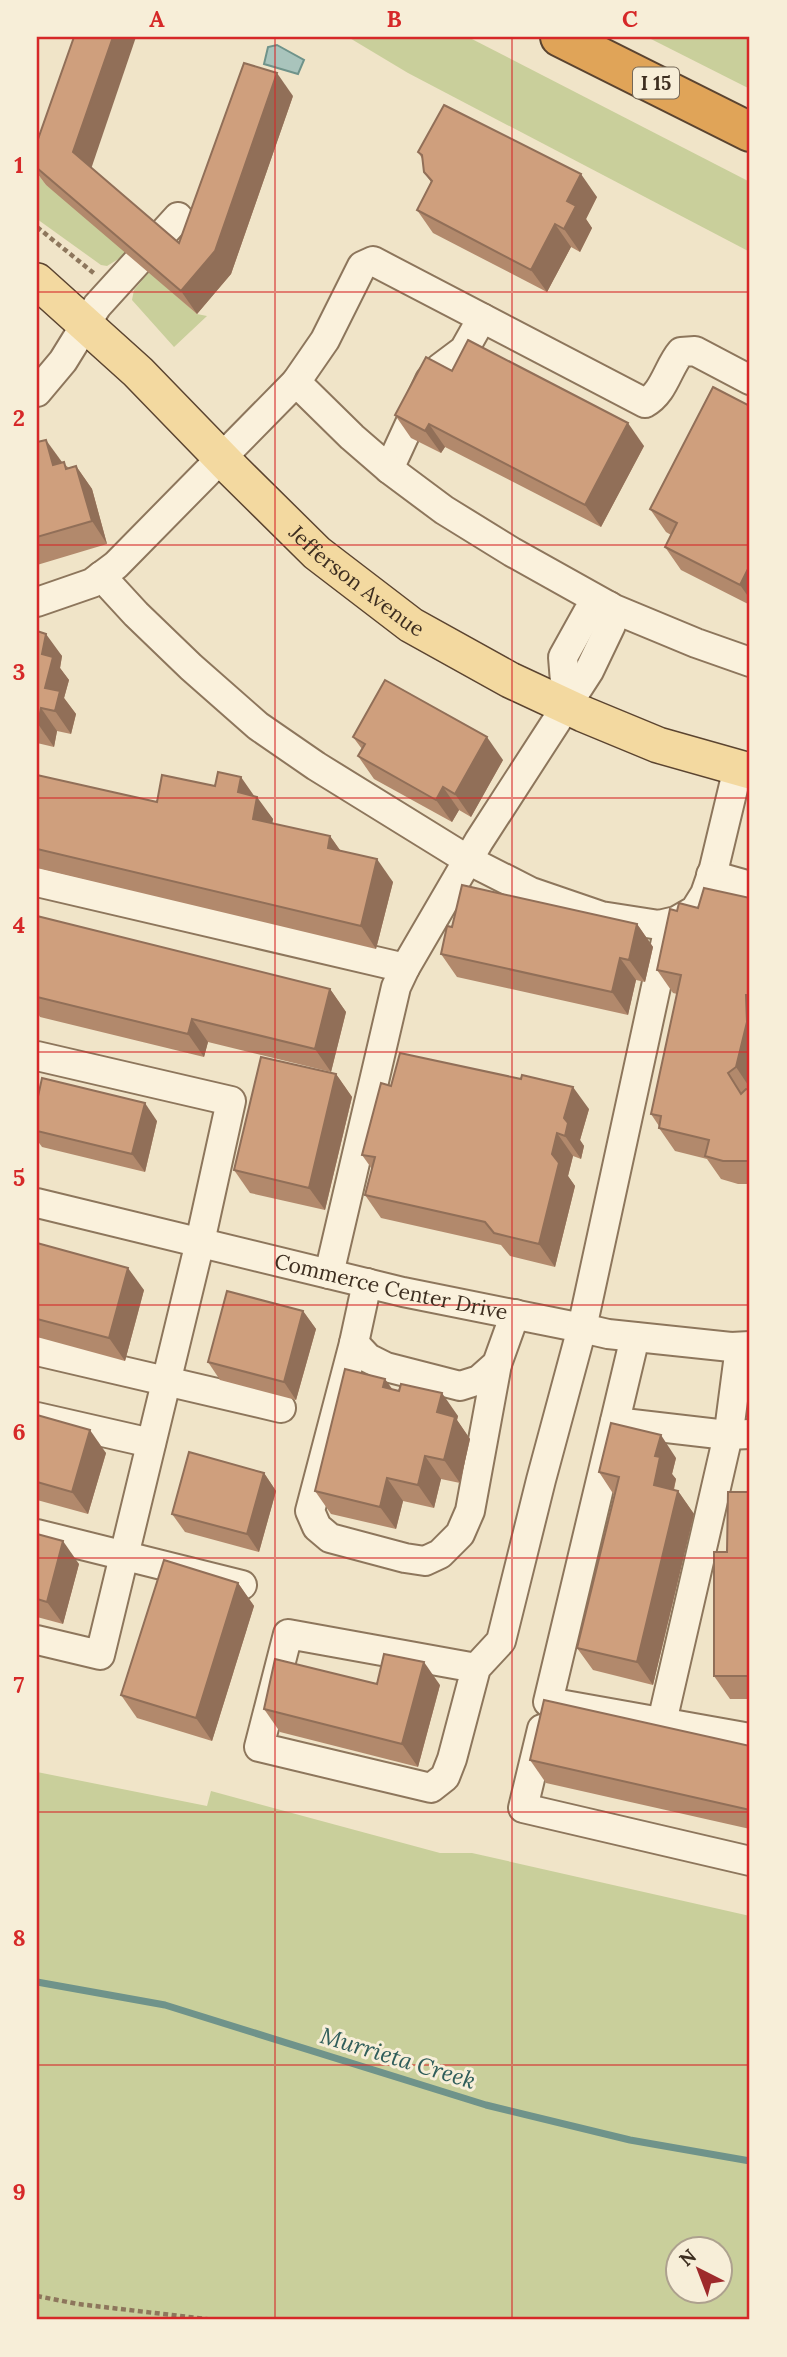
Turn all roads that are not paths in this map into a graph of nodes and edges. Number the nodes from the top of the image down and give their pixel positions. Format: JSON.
{"nodes":[{"id":1,"x":560,"y":37,"type":"edge"},
{"id":2,"x":750,"y":132,"type":"edge"},
{"id":3,"x":178,"y":217,"type":"dead end"},
{"id":4,"x":37,"y":281,"type":"edge"},
{"id":5,"x":482,"y":318,"type":"junction"},
{"id":6,"x":86,"y":323,"type":"junction"},
{"id":7,"x":750,"y":380,"type":"edge"},
{"id":8,"x":296,"y":382,"type":"junction"},
{"id":9,"x":37,"y":392,"type":"edge"},
{"id":10,"x":221,"y":459,"type":"junction"},
{"id":11,"x":389,"y":469,"type":"junction"},
{"id":12,"x":101,"y":576,"type":"junction"},
{"id":13,"x":37,"y":602,"type":"edge"},
{"id":14,"x":606,"y":604,"type":"junction"},
{"id":15,"x":750,"y":662,"type":"edge"},
{"id":16,"x":567,"y":707,"type":"junction"},
{"id":17,"x":744,"y":769,"type":"edge"},
{"id":18,"x":468,"y":860,"type":"junction"},
{"id":19,"x":711,"y":875,"type":"junction"},
{"id":20,"x":37,"y":882,"type":"edge"},
{"id":21,"x":750,"y":886,"type":"edge"},
{"id":22,"x":670,"y":923,"type":"junction"},
{"id":23,"x":405,"y":968,"type":"junction"},
{"id":24,"x":37,"y":1056,"type":"edge"},
{"id":25,"x":37,"y":1203,"type":"edge"},
{"id":26,"x":200,"y":1242,"type":"junction"},
{"id":27,"x":329,"y":1274,"type":"junction"},
{"id":28,"x":367,"y":1283,"type":"junction"},
{"id":29,"x":515,"y":1314,"type":"junction"},
{"id":30,"x":582,"y":1328,"type":"junction"},
{"id":31,"x":635,"y":1337,"type":"junction"},
{"id":32,"x":354,"y":1343,"type":"junction"},
{"id":33,"x":745,"y":1346,"type":"edge"},
{"id":34,"x":37,"y":1351,"type":"edge"},
{"id":35,"x":496,"y":1364,"type":"junction"},
{"id":36,"x":166,"y":1381,"type":"junction"},
{"id":37,"x":281,"y":1408,"type":"dead end"},
{"id":38,"x":37,"y":1417,"type":"edge"},
{"id":39,"x":615,"y":1422,"type":"junction"},
{"id":40,"x":739,"y":1435,"type":"edge"},
{"id":41,"x":151,"y":1443,"type":"junction"},
{"id":42,"x":37,"y":1534,"type":"edge"},
{"id":43,"x":124,"y":1556,"type":"junction"},
{"id":44,"x":242,"y":1585,"type":"dead end"},
{"id":45,"x":37,"y":1640,"type":"edge"},
{"id":46,"x":476,"y":1668,"type":"junction"},
{"id":47,"x":548,"y":1702,"type":"junction"},
{"id":48,"x":662,"y":1722,"type":"junction"},
{"id":49,"x":750,"y":1738,"type":"edge"},
{"id":50,"x":750,"y":1861,"type":"edge"}],
"edges":[{"from":1,"to":2,"type":"highway","number":"I 15"},
{"from":3,"to":6,"type":"street"},
{"from":4,"to":6,"type":"main road","name":"Jefferson Avenue"},
{"from":5,"to":7,"type":"street"},
{"from":5,"to":8,"type":"street"},
{"from":5,"to":11,"type":"street"},
{"from":6,"to":9,"type":"street"},
{"from":6,"to":10,"type":"main road","name":"Jefferson Avenue"},
{"from":8,"to":10,"type":"street"},
{"from":8,"to":11,"type":"street"},
{"from":10,"to":12,"type":"street"},
{"from":10,"to":16,"type":"main road","name":"Jefferson Avenue"},
{"from":11,"to":14,"type":"street"},
{"from":12,"to":13,"type":"street"},
{"from":12,"to":18,"type":"street"},
{"from":14,"to":15,"type":"street"},
{"from":14,"to":16,"type":"street"},
{"from":16,"to":17,"type":"main road","name":"Jefferson Avenue"},
{"from":16,"to":18,"type":"street"},
{"from":17,"to":19,"type":"street"},
{"from":18,"to":22,"type":"street"},
{"from":18,"to":23,"type":"street"},
{"from":19,"to":21,"type":"street"},
{"from":19,"to":22,"type":"street"},
{"from":20,"to":23,"type":"street"},
{"from":22,"to":30,"type":"street"},
{"from":23,"to":27,"type":"street"},
{"from":24,"to":26,"type":"street"},
{"from":25,"to":26,"type":"street","name":"Commerce Center Drive"},
{"from":26,"to":27,"type":"street","name":"Commerce Center Drive"},
{"from":26,"to":36,"type":"street"},
{"from":27,"to":28,"type":"street","name":"Commerce Center Drive"},
{"from":28,"to":29,"type":"street","name":"Commerce Center Drive"},
{"from":28,"to":32,"type":"street"},
{"from":29,"to":30,"type":"street","name":"Commerce Center Drive"},
{"from":29,"to":35,"type":"street"},
{"from":30,"to":31,"type":"street","name":"Commerce Center Drive"},
{"from":30,"to":46,"type":"street"},
{"from":31,"to":33,"type":"street","name":"Commerce Center Drive"},
{"from":31,"to":39,"type":"street"},
{"from":32,"to":35,"type":"street"},
{"from":32,"to":35,"type":"street"},
{"from":33,"to":40,"type":"street"},
{"from":34,"to":36,"type":"street"},
{"from":36,"to":37,"type":"street"},
{"from":36,"to":41,"type":"street"},
{"from":38,"to":41,"type":"street"},
{"from":39,"to":40,"type":"street"},
{"from":39,"to":47,"type":"street"},
{"from":40,"to":48,"type":"street"},
{"from":41,"to":43,"type":"street"},
{"from":42,"to":43,"type":"street"},
{"from":43,"to":44,"type":"street"},
{"from":43,"to":45,"type":"street"},
{"from":46,"to":46,"type":"street"},
{"from":47,"to":48,"type":"street"},
{"from":47,"to":50,"type":"street"},
{"from":48,"to":49,"type":"street"}]}
